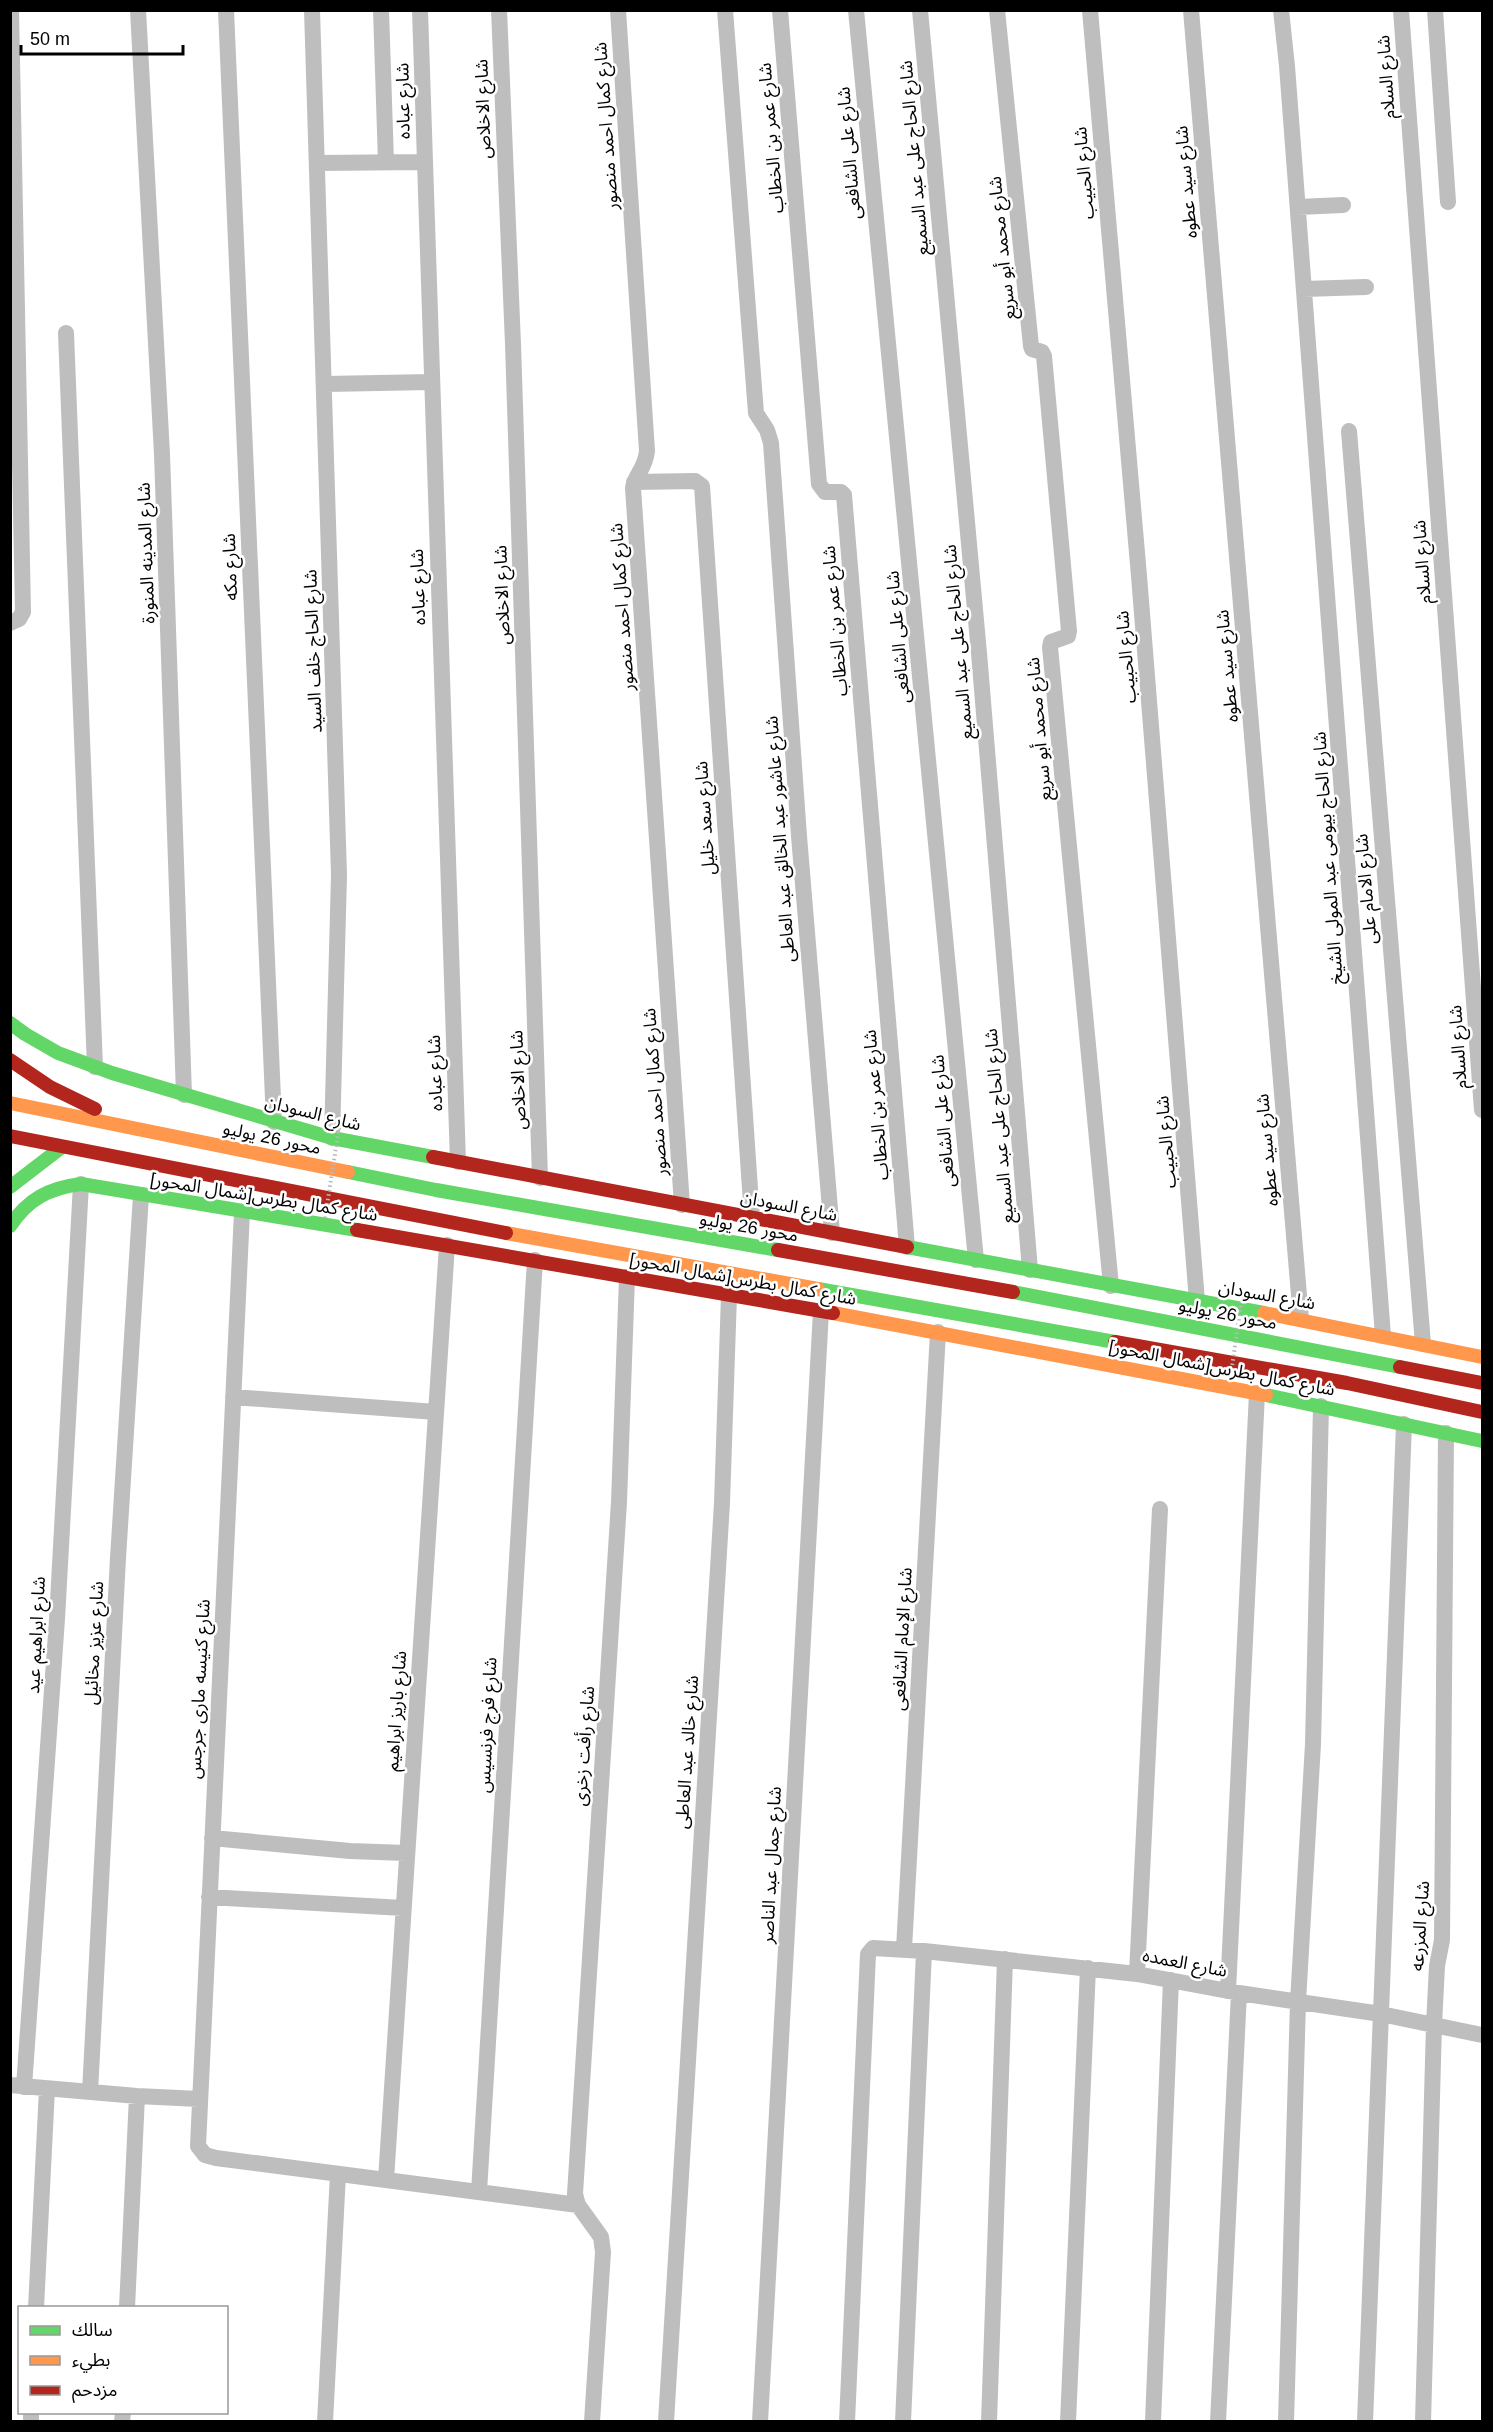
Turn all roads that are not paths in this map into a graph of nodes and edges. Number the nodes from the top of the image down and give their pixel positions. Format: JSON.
{"nodes":[{"id":1,"x":11,"y":10,"type":"edge"},
{"id":2,"x":138,"y":10,"type":"edge"},
{"id":3,"x":226,"y":10,"type":"edge"},
{"id":4,"x":312,"y":10,"type":"edge"},
{"id":5,"x":381,"y":10,"type":"edge"},
{"id":6,"x":420,"y":10,"type":"edge"},
{"id":7,"x":499,"y":10,"type":"edge"},
{"id":8,"x":618,"y":10,"type":"edge"},
{"id":9,"x":725,"y":10,"type":"edge"},
{"id":10,"x":780,"y":10,"type":"edge"},
{"id":11,"x":855,"y":10,"type":"edge"},
{"id":12,"x":920,"y":10,"type":"edge"},
{"id":13,"x":997,"y":10,"type":"edge"},
{"id":14,"x":1090,"y":10,"type":"edge"},
{"id":15,"x":1191,"y":10,"type":"edge"},
{"id":16,"x":1281,"y":10,"type":"edge"},
{"id":17,"x":1401,"y":10,"type":"edge"},
{"id":18,"x":1435,"y":10,"type":"edge"},
{"id":19,"x":386,"y":162,"type":"junction"},
{"id":20,"x":424,"y":162,"type":"junction"},
{"id":21,"x":317,"y":163,"type":"junction"},
{"id":22,"x":1448,"y":202,"type":"dead end"},
{"id":23,"x":1343,"y":205,"type":"dead end"},
{"id":24,"x":1298,"y":207,"type":"junction"},
{"id":25,"x":1366,"y":286,"type":"dead end"},
{"id":26,"x":1304,"y":289,"type":"junction"},
{"id":27,"x":66,"y":333,"type":"dead end"},
{"id":28,"x":430,"y":382,"type":"junction"},
{"id":29,"x":325,"y":384,"type":"junction"},
{"id":30,"x":1349,"y":431,"type":"dead end"},
{"id":31,"x":634,"y":482,"type":"junction"},
{"id":32,"x":10,"y":623,"type":"edge"},
{"id":33,"x":10,"y":1023,"type":"edge"},
{"id":34,"x":10,"y":1060,"type":"edge"},
{"id":35,"x":95,"y":1067,"type":"junction"},
{"id":36,"x":184,"y":1095,"type":"junction"},
{"id":37,"x":10,"y":1103,"type":"edge"},
{"id":38,"x":1482,"y":1110,"type":"edge"},
{"id":39,"x":274,"y":1122,"type":"junction"},
{"id":40,"x":117,"y":1125,"type":"junction"},
{"id":41,"x":10,"y":1136,"type":"edge"},
{"id":42,"x":332,"y":1138,"type":"junction"},
{"id":43,"x":62,"y":1147,"type":"junction"},
{"id":44,"x":458,"y":1162,"type":"junction"},
{"id":45,"x":540,"y":1178,"type":"junction"},
{"id":46,"x":81,"y":1184,"type":"junction"},
{"id":47,"x":10,"y":1187,"type":"edge"},
{"id":48,"x":141,"y":1196,"type":"junction"},
{"id":49,"x":682,"y":1205,"type":"junction"},
{"id":50,"x":242,"y":1212,"type":"junction"},
{"id":51,"x":752,"y":1218,"type":"junction"},
{"id":52,"x":10,"y":1226,"type":"edge"},
{"id":53,"x":832,"y":1233,"type":"junction"},
{"id":54,"x":447,"y":1245,"type":"junction"},
{"id":55,"x":907,"y":1247,"type":"junction"},
{"id":56,"x":535,"y":1260,"type":"junction"},
{"id":57,"x":976,"y":1260,"type":"junction"},
{"id":58,"x":1030,"y":1270,"type":"junction"},
{"id":59,"x":627,"y":1277,"type":"junction"},
{"id":60,"x":1112,"y":1286,"type":"junction"},
{"id":61,"x":729,"y":1295,"type":"junction"},
{"id":62,"x":1197,"y":1301,"type":"junction"},
{"id":63,"x":821,"y":1311,"type":"junction"},
{"id":64,"x":1301,"y":1318,"type":"junction"},
{"id":65,"x":938,"y":1332,"type":"junction"},
{"id":66,"x":1383,"y":1336,"type":"junction"},
{"id":67,"x":1423,"y":1344,"type":"junction"},
{"id":68,"x":1482,"y":1357,"type":"edge"},
{"id":69,"x":1482,"y":1383,"type":"edge"},
{"id":70,"x":1257,"y":1393,"type":"junction"},
{"id":71,"x":233,"y":1397,"type":"junction"},
{"id":72,"x":1321,"y":1406,"type":"junction"},
{"id":73,"x":436,"y":1412,"type":"junction"},
{"id":74,"x":1482,"y":1412,"type":"edge"},
{"id":75,"x":1404,"y":1424,"type":"junction"},
{"id":76,"x":1446,"y":1433,"type":"junction"},
{"id":77,"x":1482,"y":1441,"type":"edge"},
{"id":78,"x":1160,"y":1509,"type":"dead end"},
{"id":79,"x":212,"y":1838,"type":"junction"},
{"id":80,"x":406,"y":1853,"type":"junction"},
{"id":81,"x":209,"y":1897,"type":"junction"},
{"id":82,"x":403,"y":1908,"type":"junction"},
{"id":83,"x":904,"y":1949,"type":"junction"},
{"id":84,"x":924,"y":1951,"type":"junction"},
{"id":85,"x":1005,"y":1959,"type":"junction"},
{"id":86,"x":1088,"y":1968,"type":"junction"},
{"id":87,"x":1137,"y":1974,"type":"junction"},
{"id":88,"x":1171,"y":1980,"type":"junction"},
{"id":89,"x":1234,"y":1992,"type":"junction"},
{"id":90,"x":1298,"y":2002,"type":"junction"},
{"id":91,"x":1381,"y":2014,"type":"junction"},
{"id":92,"x":1434,"y":2025,"type":"junction"},
{"id":93,"x":1482,"y":2035,"type":"edge"},
{"id":94,"x":17,"y":2086,"type":"edge"},
{"id":95,"x":47,"y":2089,"type":"junction"},
{"id":96,"x":90,"y":2092,"type":"junction"},
{"id":97,"x":137,"y":2096,"type":"junction"},
{"id":98,"x":199,"y":2099,"type":"junction"},
{"id":99,"x":338,"y":2174,"type":"junction"},
{"id":100,"x":386,"y":2180,"type":"junction"},
{"id":101,"x":479,"y":2192,"type":"junction"},
{"id":102,"x":581,"y":2209,"type":"junction"},
{"id":103,"x":36,"y":2306,"type":"edge"},
{"id":104,"x":128,"y":2306,"type":"edge"},
{"id":105,"x":325,"y":2421,"type":"edge"},
{"id":106,"x":592,"y":2421,"type":"edge"},
{"id":107,"x":666,"y":2421,"type":"edge"},
{"id":108,"x":760,"y":2421,"type":"edge"},
{"id":109,"x":847,"y":2421,"type":"edge"},
{"id":110,"x":903,"y":2421,"type":"edge"},
{"id":111,"x":989,"y":2421,"type":"edge"},
{"id":112,"x":1068,"y":2421,"type":"edge"},
{"id":113,"x":1153,"y":2421,"type":"edge"},
{"id":114,"x":1218,"y":2421,"type":"edge"},
{"id":115,"x":1286,"y":2421,"type":"edge"},
{"id":116,"x":1365,"y":2421,"type":"edge"},
{"id":117,"x":1423,"y":2421,"type":"edge"}],
"edges":[{"from":1,"to":32,"type":"street"},
{"from":2,"to":36,"type":"street","name":"شارع المدينه المنورة"},
{"from":3,"to":39,"type":"street","name":"شارع مكه"},
{"from":4,"to":21,"type":"street","name":"شارع الحاج خلف السيد"},
{"from":5,"to":19,"type":"street"},
{"from":6,"to":20,"type":"street","name":"شارع عباده"},
{"from":7,"to":45,"type":"street","name":"شارع الاخلاص"},
{"from":8,"to":31,"type":"street","name":"شارع كمال احمد منصور"},
{"from":9,"to":53,"type":"street","name":"شارع عاشور عبد الخالق عبد العاطى"},
{"from":10,"to":55,"type":"street","name":"شارع عمر بن الخطاب"},
{"from":11,"to":57,"type":"street","name":"شارع على الشافعى"},
{"from":12,"to":58,"type":"street","name":"شارع الحاج على عبد السميع"},
{"from":13,"to":60,"type":"street","name":"شارع محمد أبو سريع"},
{"from":14,"to":62,"type":"street","name":"شارع الحبيب"},
{"from":15,"to":64,"type":"street","name":"شارع سيد عطوه"},
{"from":16,"to":24,"type":"street","name":"شارع الحاج بيومى عبد المولى الشيخ"},
{"from":17,"to":38,"type":"street","name":"شارع السلام"},
{"from":18,"to":22,"type":"street"},
{"from":19,"to":20,"type":"street"},
{"from":19,"to":21,"type":"street"},
{"from":20,"to":28,"type":"street","name":"شارع عباده"},
{"from":21,"to":29,"type":"street","name":"شارع الحاج خلف السيد"},
{"from":23,"to":24,"type":"street"},
{"from":24,"to":26,"type":"street","name":"شارع الحاج بيومى عبد المولى الشيخ"},
{"from":25,"to":26,"type":"street"},
{"from":26,"to":66,"type":"street","name":"شارع الحاج بيومى عبد المولى الشيخ"},
{"from":27,"to":35,"type":"street"},
{"from":28,"to":29,"type":"street"},
{"from":28,"to":44,"type":"street","name":"شارع عباده"},
{"from":29,"to":42,"type":"street","name":"شارع الحاج خلف السيد"},
{"from":30,"to":67,"type":"street","name":"شارع الامام على"},
{"from":31,"to":49,"type":"street","name":"شارع كمال احمد منصور"},
{"from":31,"to":51,"type":"street","name":"شارع سعد خليل"},
{"from":33,"to":35,"type":"main road","name":"شارع السودان"},
{"from":34,"to":40,"type":"main road"},
{"from":35,"to":36,"type":"main road","name":"شارع السودان"},
{"from":36,"to":39,"type":"main road","name":"شارع السودان"},
{"from":37,"to":40,"type":"main road","name":"محور 26 يوليو"},
{"from":39,"to":42,"type":"main road","name":"شارع السودان"},
{"from":40,"to":69,"type":"main road","name":"محور 26 يوليو"},
{"from":41,"to":43,"type":"main road"},
{"from":42,"to":44,"type":"main road","name":"شارع السودان"},
{"from":43,"to":47,"type":"main road"},
{"from":43,"to":74,"type":"main road"},
{"from":44,"to":45,"type":"main road","name":"شارع السودان"},
{"from":45,"to":49,"type":"main road","name":"شارع السودان"},
{"from":46,"to":48,"type":"main road","name":"شارع كمال بطرس[شمال المحور]"},
{"from":46,"to":52,"type":"main road","name":"شارع كمال بطرس[شمال المحور]"},
{"from":46,"to":94,"type":"street","name":"شارع ابراهيم عيد"},
{"from":48,"to":50,"type":"main road","name":"شارع كمال بطرس[شمال المحور]"},
{"from":48,"to":96,"type":"street","name":"شارع عزيز مخائيل"},
{"from":49,"to":51,"type":"main road","name":"شارع السودان"},
{"from":50,"to":54,"type":"main road","name":"شارع كمال بطرس[شمال المحور]"},
{"from":50,"to":71,"type":"street","name":"شارع كنيسه مارى جرجس"},
{"from":51,"to":53,"type":"main road","name":"شارع السودان"},
{"from":53,"to":55,"type":"main road","name":"شارع السودان"},
{"from":54,"to":56,"type":"main road","name":"شارع كمال بطرس[شمال المحور]"},
{"from":54,"to":73,"type":"street","name":"شارع باريز ابراهيم"},
{"from":55,"to":57,"type":"main road","name":"شارع السودان"},
{"from":56,"to":59,"type":"main road","name":"شارع كمال بطرس[شمال المحور]"},
{"from":56,"to":101,"type":"street","name":"شارع فرج فرنسيس"},
{"from":57,"to":58,"type":"main road","name":"شارع السودان"},
{"from":58,"to":60,"type":"main road","name":"شارع السودان"},
{"from":59,"to":61,"type":"main road","name":"شارع كمال بطرس[شمال المحور]"},
{"from":59,"to":102,"type":"street","name":"شارع رأفت زخرى"},
{"from":60,"to":62,"type":"main road","name":"شارع السودان"},
{"from":61,"to":63,"type":"main road","name":"شارع كمال بطرس[شمال المحور]"},
{"from":61,"to":107,"type":"street","name":"شارع خالد عبد العاطى"},
{"from":62,"to":64,"type":"main road","name":"شارع السودان"},
{"from":63,"to":65,"type":"main road","name":"شارع كمال بطرس[شمال المحور]"},
{"from":63,"to":108,"type":"street","name":"شارع جمال عبد الناصر"},
{"from":64,"to":66,"type":"main road","name":"شارع السودان"},
{"from":65,"to":70,"type":"main road","name":"شارع كمال بطرس[شمال المحور]"},
{"from":65,"to":83,"type":"street","name":"شارع الإمام الشافعى"},
{"from":66,"to":67,"type":"main road","name":"شارع السودان"},
{"from":67,"to":68,"type":"main road","name":"شارع السودان"},
{"from":70,"to":72,"type":"main road","name":"شارع كمال بطرس[شمال المحور]"},
{"from":70,"to":89,"type":"street"},
{"from":71,"to":73,"type":"street"},
{"from":71,"to":79,"type":"street","name":"شارع كنيسه مارى جرجس"},
{"from":72,"to":75,"type":"main road","name":"شارع كمال بطرس[شمال المحور]"},
{"from":72,"to":90,"type":"street"},
{"from":73,"to":80,"type":"street","name":"شارع باريز ابراهيم"},
{"from":75,"to":76,"type":"main road","name":"شارع كمال بطرس[شمال المحور]"},
{"from":75,"to":91,"type":"street"},
{"from":76,"to":77,"type":"main road","name":"شارع كمال بطرس[شمال المحور]"},
{"from":76,"to":92,"type":"street","name":"شارع المزرعه"},
{"from":78,"to":87,"type":"street"},
{"from":79,"to":80,"type":"street"},
{"from":79,"to":81,"type":"street","name":"شارع كنيسه مارى جرجس"},
{"from":80,"to":82,"type":"street","name":"شارع باريز ابراهيم"},
{"from":81,"to":82,"type":"street"},
{"from":81,"to":98,"type":"street","name":"شارع كنيسه مارى جرجس"},
{"from":82,"to":100,"type":"street","name":"شارع باريز ابراهيم"},
{"from":83,"to":84,"type":"street","name":"شارع العمده"},
{"from":83,"to":109,"type":"street","name":"شارع العمده"},
{"from":84,"to":85,"type":"street","name":"شارع العمده"},
{"from":84,"to":110,"type":"street"},
{"from":85,"to":86,"type":"street","name":"شارع العمده"},
{"from":85,"to":111,"type":"street"},
{"from":86,"to":87,"type":"street","name":"شارع العمده"},
{"from":86,"to":112,"type":"street"},
{"from":87,"to":88,"type":"street","name":"شارع العمده"},
{"from":88,"to":89,"type":"street","name":"شارع العمده"},
{"from":88,"to":113,"type":"street"},
{"from":89,"to":90,"type":"street","name":"شارع العمده"},
{"from":89,"to":114,"type":"street"},
{"from":90,"to":91,"type":"street","name":"شارع العمده"},
{"from":90,"to":115,"type":"street"},
{"from":91,"to":92,"type":"street","name":"شارع العمده"},
{"from":91,"to":116,"type":"street"},
{"from":92,"to":93,"type":"street","name":"شارع العمده"},
{"from":92,"to":117,"type":"street","name":"شارع المزرعه"},
{"from":94,"to":95,"type":"street"},
{"from":95,"to":96,"type":"street"},
{"from":95,"to":103,"type":"street"},
{"from":96,"to":97,"type":"street"},
{"from":97,"to":98,"type":"street"},
{"from":97,"to":104,"type":"street"},
{"from":98,"to":99,"type":"street","name":"شارع كنيسه مارى جرجس"},
{"from":99,"to":100,"type":"street"},
{"from":99,"to":105,"type":"street"},
{"from":100,"to":101,"type":"street"},
{"from":101,"to":102,"type":"street"},
{"from":102,"to":106,"type":"street"}]}
